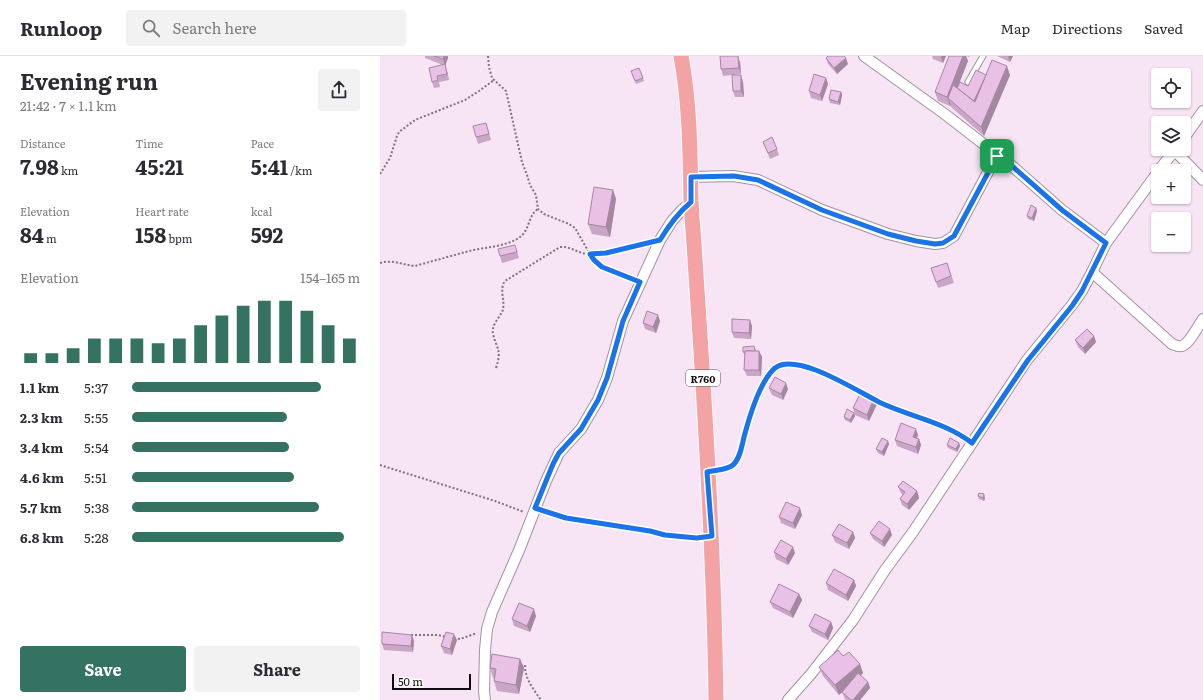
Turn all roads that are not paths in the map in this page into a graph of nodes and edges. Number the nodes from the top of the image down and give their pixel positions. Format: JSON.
{"nodes":[{"id":1,"x":681,"y":56,"type":"edge"},
{"id":2,"x":864,"y":56,"type":"edge"},
{"id":3,"x":983,"y":56,"type":"edge"},
{"id":4,"x":968,"y":82,"type":"edge"},
{"id":5,"x":1203,"y":111,"type":"edge"},
{"id":6,"x":1191,"y":128,"type":"edge"},
{"id":7,"x":997,"y":156,"type":"junction"},
{"id":8,"x":1171,"y":156,"type":"edge"},
{"id":9,"x":1181,"y":156,"type":"edge"},
{"id":10,"x":1164,"y":164,"type":"edge"},
{"id":11,"x":691,"y":177,"type":"junction"},
{"id":12,"x":1203,"y":180,"type":"edge"},
{"id":13,"x":1151,"y":181,"type":"edge"},
{"id":14,"x":691,"y":202,"type":"junction"},
{"id":15,"x":1106,"y":243,"type":"junction"},
{"id":16,"x":1092,"y":272,"type":"junction"},
{"id":17,"x":1203,"y":319,"type":"edge"},
{"id":18,"x":485,"y":700,"type":"edge"},
{"id":19,"x":716,"y":700,"type":"edge"},
{"id":20,"x":788,"y":700,"type":"edge"}],
"edges":[{"from":1,"to":11,"type":"main road","number":"R760"},
{"from":2,"to":7,"type":"street"},
{"from":3,"to":4,"type":"lane"},
{"from":5,"to":6,"type":"street"},
{"from":7,"to":11,"type":"street"},
{"from":7,"to":15,"type":"street"},
{"from":8,"to":10,"type":"street"},
{"from":9,"to":12,"type":"street"},
{"from":11,"to":14,"type":"main road","number":"R760"},
{"from":13,"to":15,"type":"street"},
{"from":14,"to":18,"type":"street"},
{"from":14,"to":19,"type":"main road","number":"R760"},
{"from":15,"to":16,"type":"street"},
{"from":16,"to":17,"type":"street"},
{"from":16,"to":20,"type":"street"}]}
